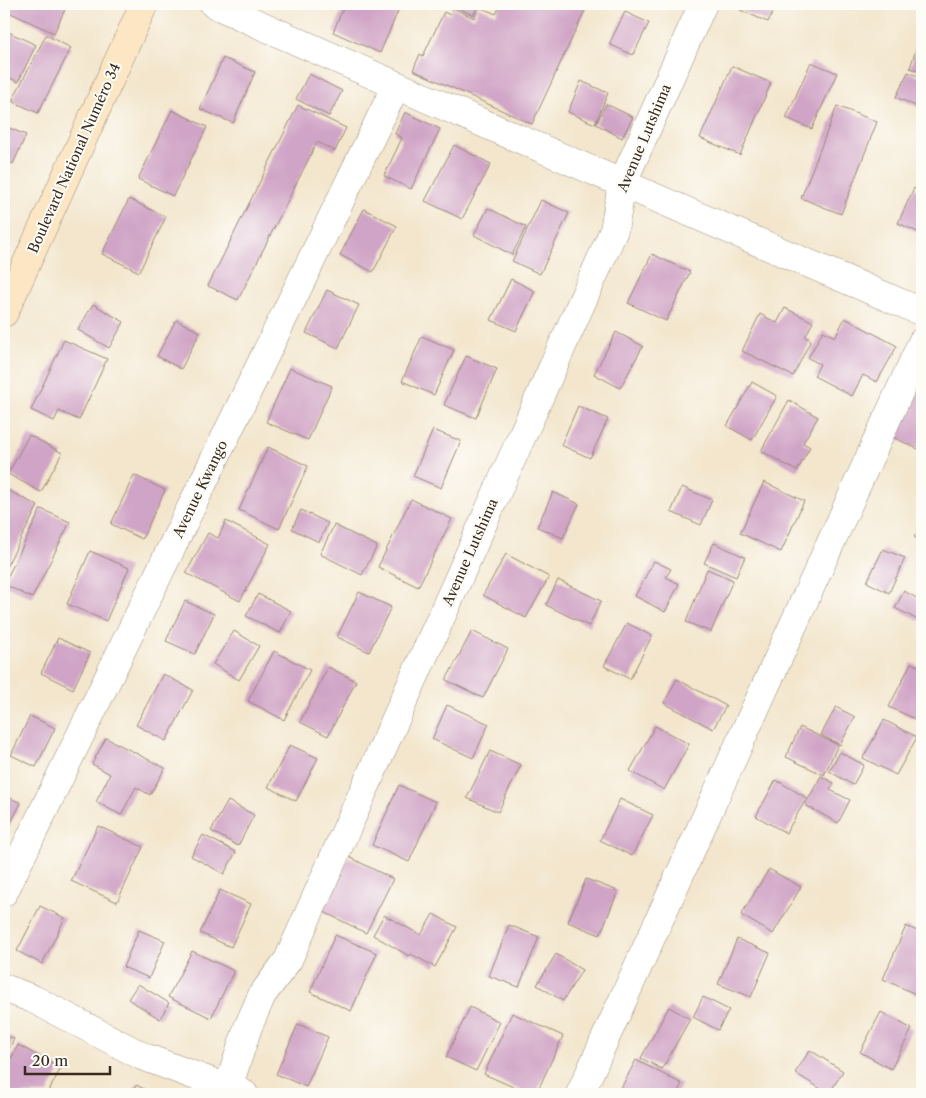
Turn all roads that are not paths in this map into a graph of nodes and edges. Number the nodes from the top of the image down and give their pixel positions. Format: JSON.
{"nodes":[{"id":1,"x":144,"y":4,"type":"edge"},
{"id":2,"x":214,"y":4,"type":"edge"},
{"id":3,"x":703,"y":4,"type":"edge"},
{"id":4,"x":396,"y":86,"type":"junction"},
{"id":5,"x":622,"y":184,"type":"junction"},
{"id":6,"x":922,"y":312,"type":"edge"},
{"id":7,"x":4,"y":313,"type":"edge"},
{"id":8,"x":922,"y":342,"type":"edge"},
{"id":9,"x":4,"y":892,"type":"edge"},
{"id":10,"x":4,"y":988,"type":"edge"},
{"id":11,"x":233,"y":1092,"type":"edge"},
{"id":12,"x":580,"y":1094,"type":"edge"}],
"edges":[{"from":1,"to":7,"type":"main road","name":"Boulevard National Numéro 34"},
{"from":2,"to":4,"type":"street"},
{"from":3,"to":5,"type":"street","name":"Avenue Lutshima"},
{"from":4,"to":5,"type":"street"},
{"from":4,"to":9,"type":"street","name":"Avenue Kwango"},
{"from":5,"to":6,"type":"street"},
{"from":5,"to":11,"type":"street","name":"Avenue Lutshima"},
{"from":8,"to":12,"type":"street"},
{"from":10,"to":11,"type":"street"}]}
